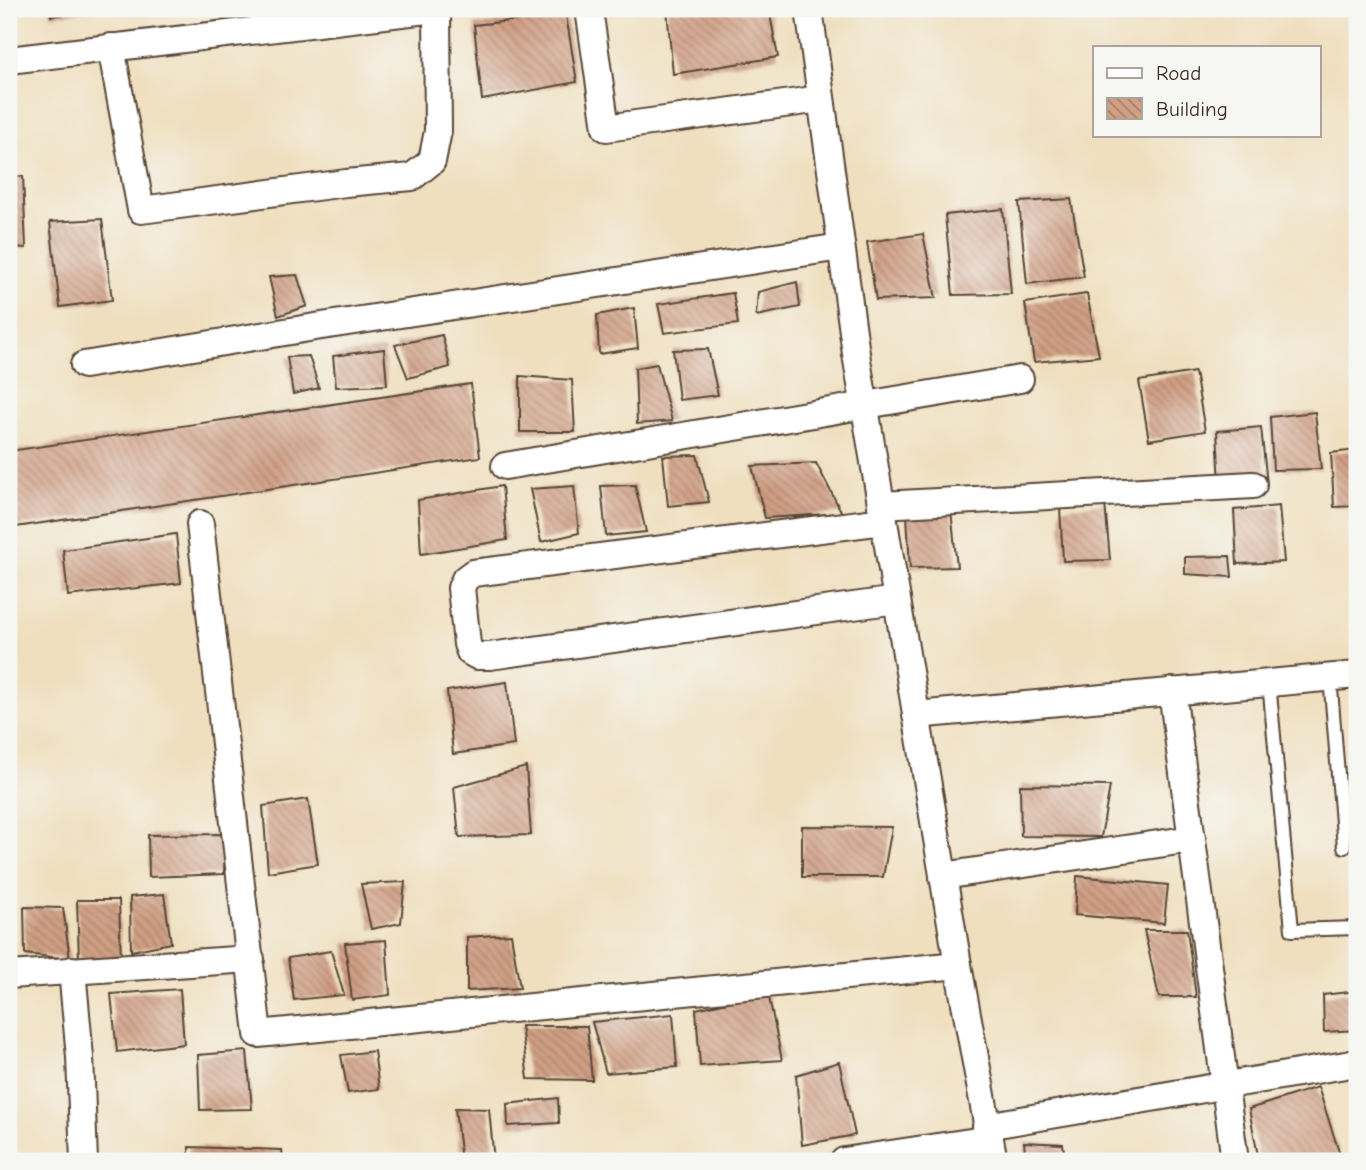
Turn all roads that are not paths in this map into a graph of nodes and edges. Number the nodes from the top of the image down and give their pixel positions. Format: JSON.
{"nodes":[{"id":1,"x":436,"y":9,"type":"edge"},
{"id":2,"x":589,"y":9,"type":"edge"},
{"id":3,"x":809,"y":9,"type":"edge"},
{"id":4,"x":331,"y":15,"type":"edge"},
{"id":5,"x":111,"y":47,"type":"junction"},
{"id":6,"x":9,"y":60,"type":"edge"},
{"id":7,"x":821,"y":99,"type":"junction"},
{"id":8,"x":841,"y":247,"type":"junction"},
{"id":9,"x":84,"y":365,"type":"dead end"},
{"id":10,"x":1020,"y":379,"type":"dead end"},
{"id":11,"x":864,"y":404,"type":"junction"},
{"id":12,"x":505,"y":466,"type":"dead end"},
{"id":13,"x":1254,"y":485,"type":"dead end"},
{"id":14,"x":882,"y":513,"type":"junction"},
{"id":15,"x":200,"y":524,"type":"dead end"},
{"id":16,"x":897,"y":600,"type":"junction"},
{"id":17,"x":1357,"y":675,"type":"edge"},
{"id":18,"x":1330,"y":676,"type":"junction"},
{"id":19,"x":1269,"y":682,"type":"junction"},
{"id":20,"x":1172,"y":691,"type":"junction"},
{"id":21,"x":916,"y":715,"type":"junction"},
{"id":22,"x":1192,"y":839,"type":"junction"},
{"id":23,"x":1344,"y":847,"type":"dead end"},
{"id":24,"x":943,"y":876,"type":"junction"},
{"id":25,"x":1357,"y":928,"type":"edge"},
{"id":26,"x":251,"y":959,"type":"junction"},
{"id":27,"x":958,"y":965,"type":"junction"},
{"id":28,"x":72,"y":970,"type":"junction"},
{"id":29,"x":9,"y":975,"type":"edge"},
{"id":30,"x":1357,"y":1063,"type":"edge"},
{"id":31,"x":1225,"y":1086,"type":"junction"},
{"id":32,"x":990,"y":1142,"type":"edge"},
{"id":33,"x":84,"y":1161,"type":"edge"},
{"id":34,"x":844,"y":1161,"type":"edge"},
{"id":35,"x":1235,"y":1161,"type":"edge"}],
"edges":[{"from":1,"to":4,"type":"street"},
{"from":1,"to":5,"type":"street"},
{"from":2,"to":7,"type":"street"},
{"from":3,"to":7,"type":"street"},
{"from":4,"to":5,"type":"street"},
{"from":5,"to":6,"type":"street"},
{"from":7,"to":8,"type":"street"},
{"from":8,"to":9,"type":"street"},
{"from":8,"to":11,"type":"street"},
{"from":10,"to":11,"type":"street"},
{"from":11,"to":12,"type":"street"},
{"from":11,"to":14,"type":"street"},
{"from":13,"to":14,"type":"street"},
{"from":14,"to":16,"type":"street"},
{"from":14,"to":16,"type":"street"},
{"from":15,"to":26,"type":"street"},
{"from":16,"to":21,"type":"street"},
{"from":17,"to":18,"type":"street"},
{"from":18,"to":19,"type":"street"},
{"from":18,"to":23,"type":"lane"},
{"from":19,"to":20,"type":"street"},
{"from":19,"to":25,"type":"lane"},
{"from":20,"to":21,"type":"street"},
{"from":20,"to":22,"type":"street"},
{"from":21,"to":24,"type":"street"},
{"from":22,"to":24,"type":"street"},
{"from":22,"to":31,"type":"street"},
{"from":24,"to":27,"type":"street"},
{"from":26,"to":27,"type":"street"},
{"from":26,"to":28,"type":"street"},
{"from":27,"to":32,"type":"street"},
{"from":28,"to":29,"type":"street"},
{"from":28,"to":33,"type":"street"},
{"from":30,"to":31,"type":"street"},
{"from":31,"to":32,"type":"street"},
{"from":31,"to":35,"type":"street"},
{"from":32,"to":34,"type":"street"}]}
